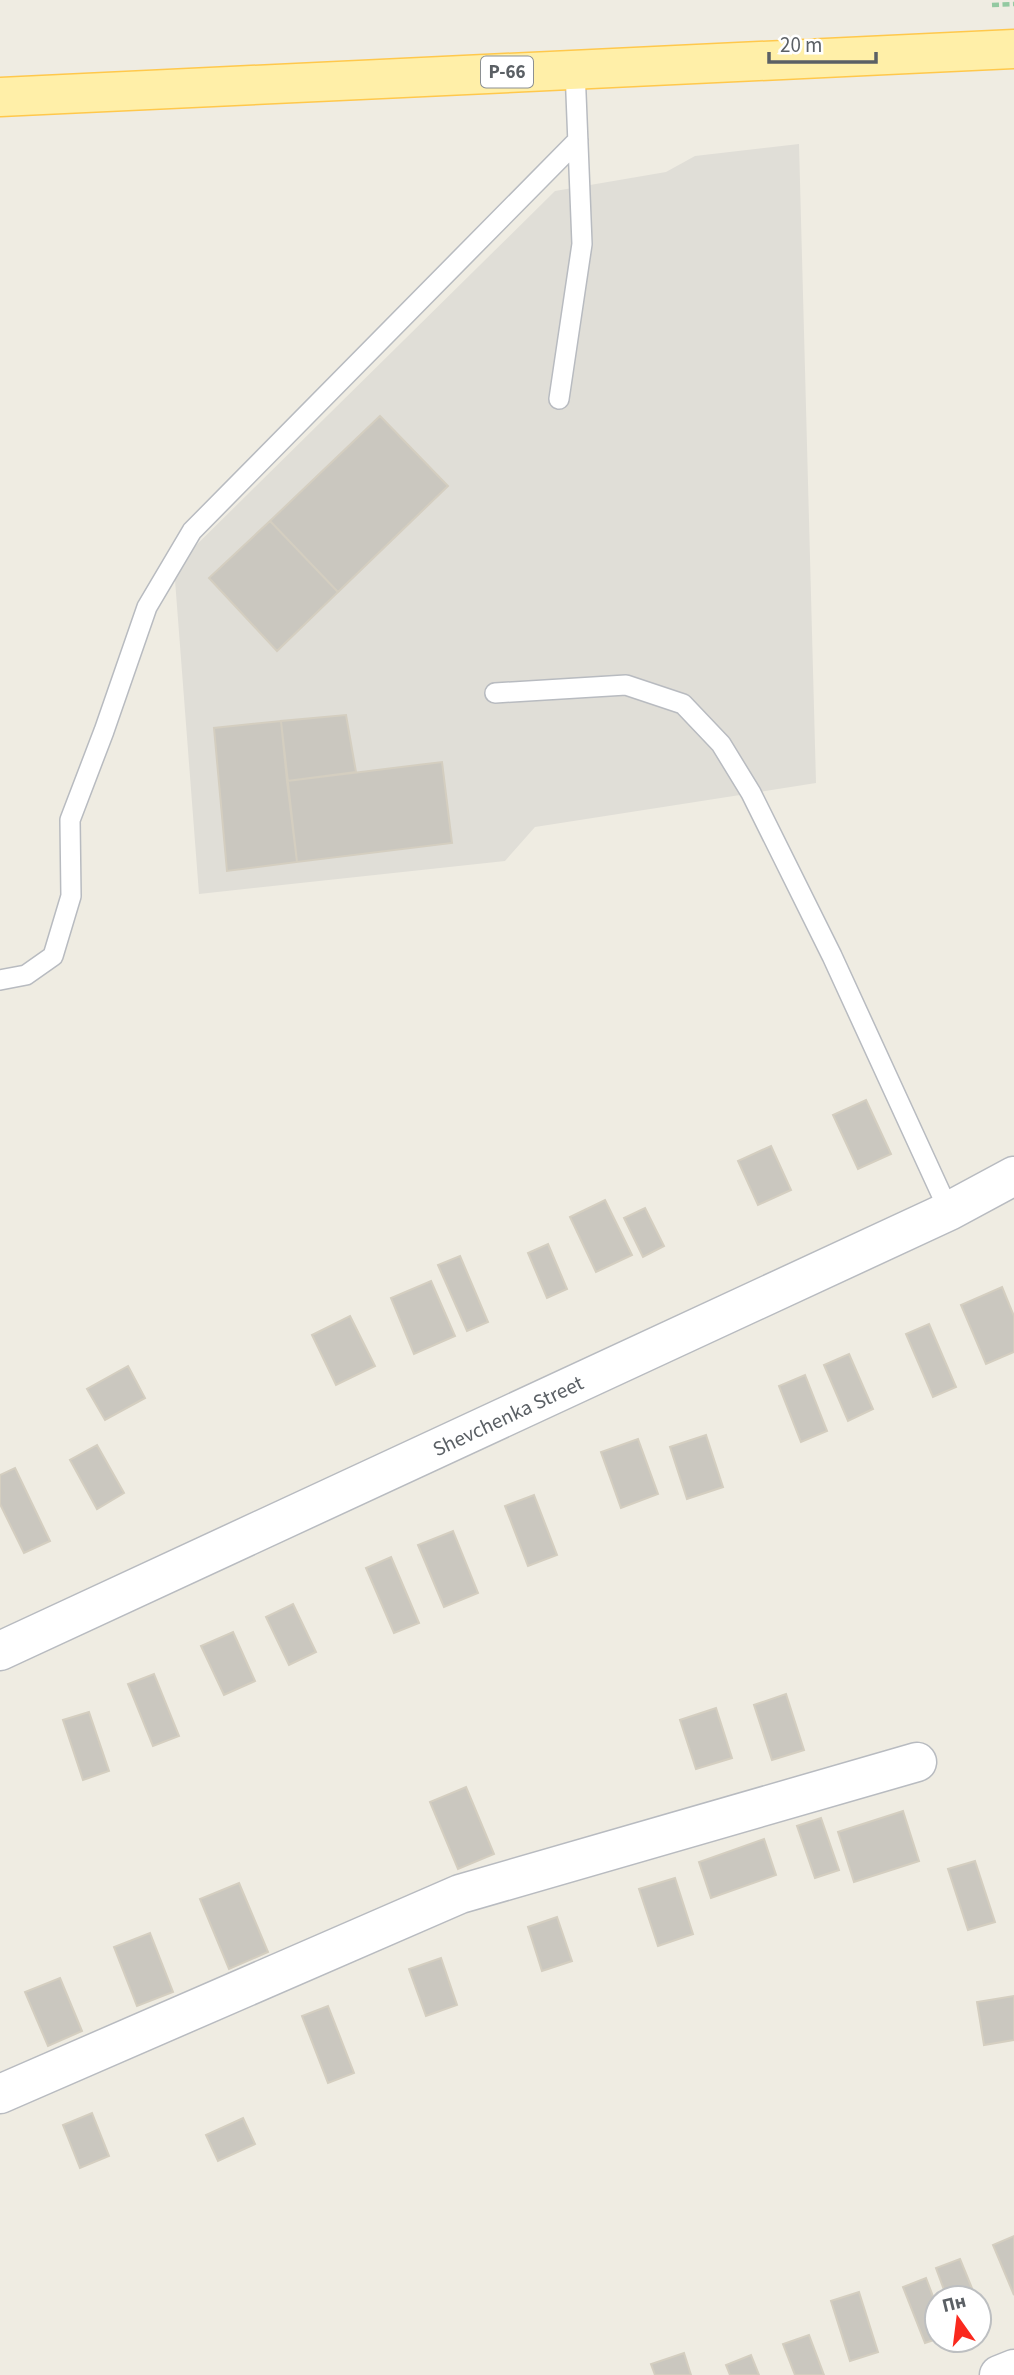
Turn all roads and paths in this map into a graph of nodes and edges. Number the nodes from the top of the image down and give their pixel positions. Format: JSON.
{"nodes":[{"id":1,"x":1014,"y":4,"type":"edge"},
{"id":2,"x":992,"y":5,"type":"dead end"},
{"id":3,"x":1014,"y":49,"type":"edge"},
{"id":4,"x":575,"y":69,"type":"junction"},
{"id":5,"x":0,"y":97,"type":"edge"},
{"id":6,"x":578,"y":141,"type":"junction"},
{"id":7,"x":559,"y":399,"type":"dead end"},
{"id":8,"x":495,"y":694,"type":"dead end"},
{"id":9,"x":0,"y":980,"type":"edge"},
{"id":10,"x":1014,"y":1176,"type":"edge"},
{"id":11,"x":948,"y":1211,"type":"junction"},
{"id":12,"x":0,"y":1651,"type":"edge"},
{"id":13,"x":917,"y":1762,"type":"dead end"},
{"id":14,"x":0,"y":2094,"type":"edge"},
{"id":15,"x":1014,"y":2369,"type":"edge"},
{"id":16,"x":999,"y":2375,"type":"edge"}],
"edges":[{"from":1,"to":2,"type":"path"},
{"from":3,"to":4,"type":"main road","number":"Р-66"},
{"from":4,"to":5,"type":"main road","number":"Р-66"},
{"from":4,"to":6,"type":"lane"},
{"from":6,"to":7,"type":"lane"},
{"from":6,"to":9,"type":"lane"},
{"from":8,"to":11,"type":"lane"},
{"from":10,"to":11,"type":"street","name":"Shevchenka Street"},
{"from":11,"to":12,"type":"street","name":"Shevchenka Street"},
{"from":13,"to":14,"type":"street"},
{"from":15,"to":16,"type":"street"}]}
